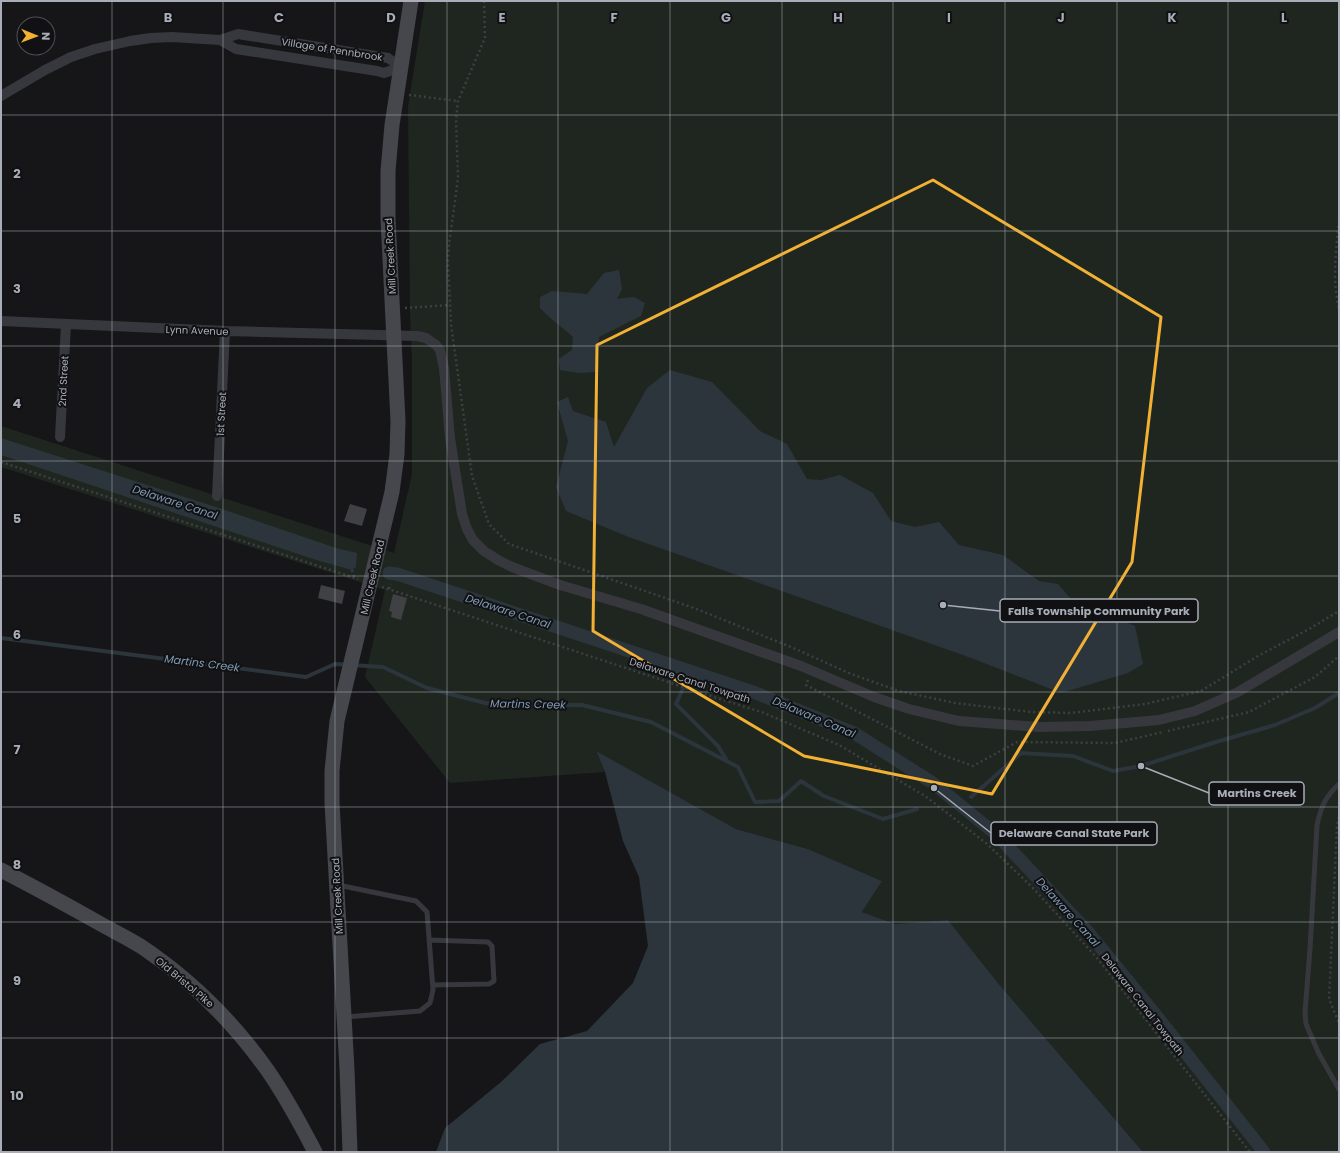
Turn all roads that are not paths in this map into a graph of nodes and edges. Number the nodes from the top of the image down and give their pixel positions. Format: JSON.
{"nodes":[{"id":1,"x":411,"y":1,"type":"edge"},
{"id":2,"x":220,"y":40,"type":"junction"},
{"id":3,"x":401,"y":67,"type":"junction"},
{"id":4,"x":1,"y":96,"type":"edge"},
{"id":5,"x":1,"y":321,"type":"edge"},
{"id":6,"x":66,"y":324,"type":"junction"},
{"id":7,"x":225,"y":331,"type":"junction"},
{"id":8,"x":394,"y":336,"type":"junction"},
{"id":9,"x":60,"y":438,"type":"dead end"},
{"id":10,"x":217,"y":496,"type":"dead end"},
{"id":11,"x":1339,"y":632,"type":"edge"},
{"id":12,"x":1339,"y":784,"type":"edge"},
{"id":13,"x":1,"y":870,"type":"edge"},
{"id":14,"x":337,"y":885,"type":"junction"},
{"id":15,"x":429,"y":940,"type":"junction"},
{"id":16,"x":432,"y":985,"type":"junction"},
{"id":17,"x":344,"y":1017,"type":"junction"},
{"id":18,"x":1339,"y":1089,"type":"edge"},
{"id":19,"x":315,"y":1152,"type":"edge"},
{"id":20,"x":350,"y":1152,"type":"edge"}],
"edges":[{"from":1,"to":3,"type":"main road","name":"Mill Creek Road"},
{"from":2,"to":3,"type":"street","name":"Village of Pennbrook"},
{"from":2,"to":3,"type":"street","name":"Village of Pennbrook"},
{"from":2,"to":4,"type":"street","name":"Village of Pennbrook"},
{"from":3,"to":8,"type":"main road","name":"Mill Creek Road"},
{"from":5,"to":6,"type":"street","name":"Lynn Avenue"},
{"from":6,"to":7,"type":"street","name":"Lynn Avenue"},
{"from":6,"to":9,"type":"street","name":"2nd Street"},
{"from":7,"to":8,"type":"street","name":"Lynn Avenue"},
{"from":7,"to":10,"type":"street","name":"1st Street"},
{"from":8,"to":11,"type":"street","name":"Lynn Avenue"},
{"from":8,"to":14,"type":"main road","name":"Mill Creek Road"},
{"from":12,"to":18,"type":"lane"},
{"from":13,"to":19,"type":"main road","name":"Old Bristol Pike"},
{"from":14,"to":15,"type":"lane"},
{"from":14,"to":17,"type":"main road","name":"Mill Creek Road"},
{"from":15,"to":16,"type":"lane"},
{"from":15,"to":16,"type":"lane"},
{"from":16,"to":17,"type":"lane"},
{"from":17,"to":20,"type":"main road","name":"Mill Creek Road"}]}
